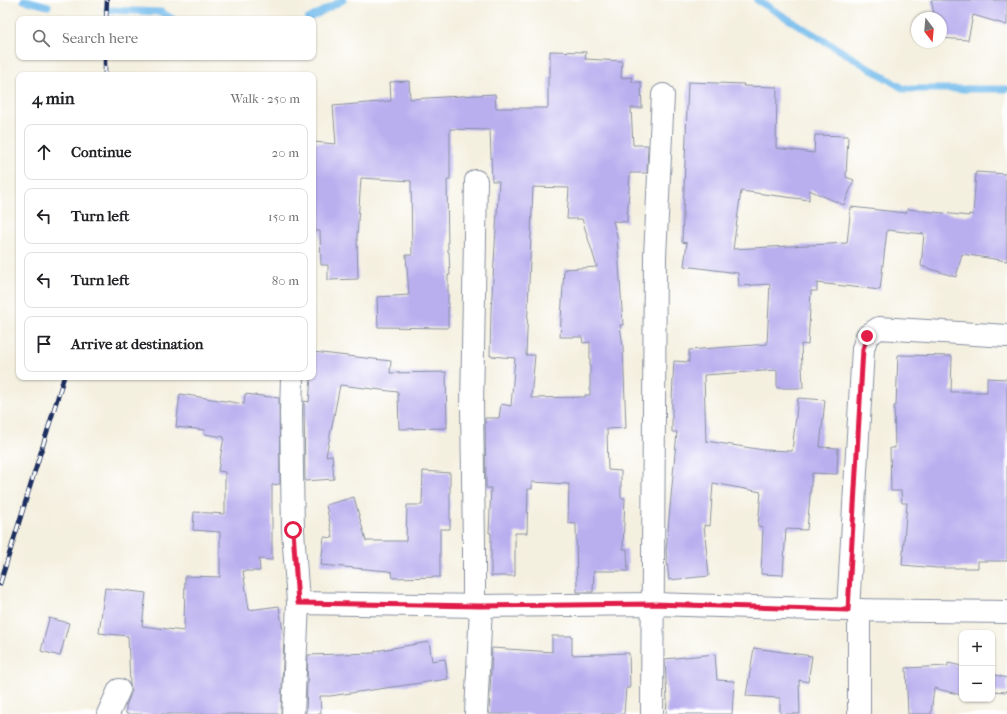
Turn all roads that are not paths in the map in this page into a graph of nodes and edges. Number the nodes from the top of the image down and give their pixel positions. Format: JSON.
{"nodes":[{"id":1,"x":663,"y":94,"type":"dead end"},
{"id":2,"x":476,"y":181,"type":"dead end"},
{"id":3,"x":1007,"y":336,"type":"edge"},
{"id":4,"x":292,"y":380,"type":"edge"},
{"id":5,"x":298,"y":603,"type":"junction"},
{"id":6,"x":653,"y":604,"type":"junction"},
{"id":7,"x":477,"y":606,"type":"junction"},
{"id":8,"x":854,"y":610,"type":"junction"},
{"id":9,"x":1007,"y":612,"type":"edge"},
{"id":10,"x":119,"y":690,"type":"dead end"},
{"id":11,"x":108,"y":714,"type":"edge"},
{"id":12,"x":294,"y":714,"type":"edge"},
{"id":13,"x":476,"y":714,"type":"edge"},
{"id":14,"x":652,"y":714,"type":"edge"},
{"id":15,"x":859,"y":714,"type":"edge"}],
"edges":[{"from":1,"to":6,"type":"street"},
{"from":2,"to":7,"type":"street"},
{"from":3,"to":8,"type":"street"},
{"from":4,"to":5,"type":"street"},
{"from":5,"to":7,"type":"street"},
{"from":5,"to":12,"type":"street"},
{"from":6,"to":7,"type":"street"},
{"from":6,"to":8,"type":"street"},
{"from":6,"to":14,"type":"street"},
{"from":7,"to":13,"type":"street"},
{"from":8,"to":9,"type":"street"},
{"from":8,"to":15,"type":"street"},
{"from":10,"to":11,"type":"street"}]}
